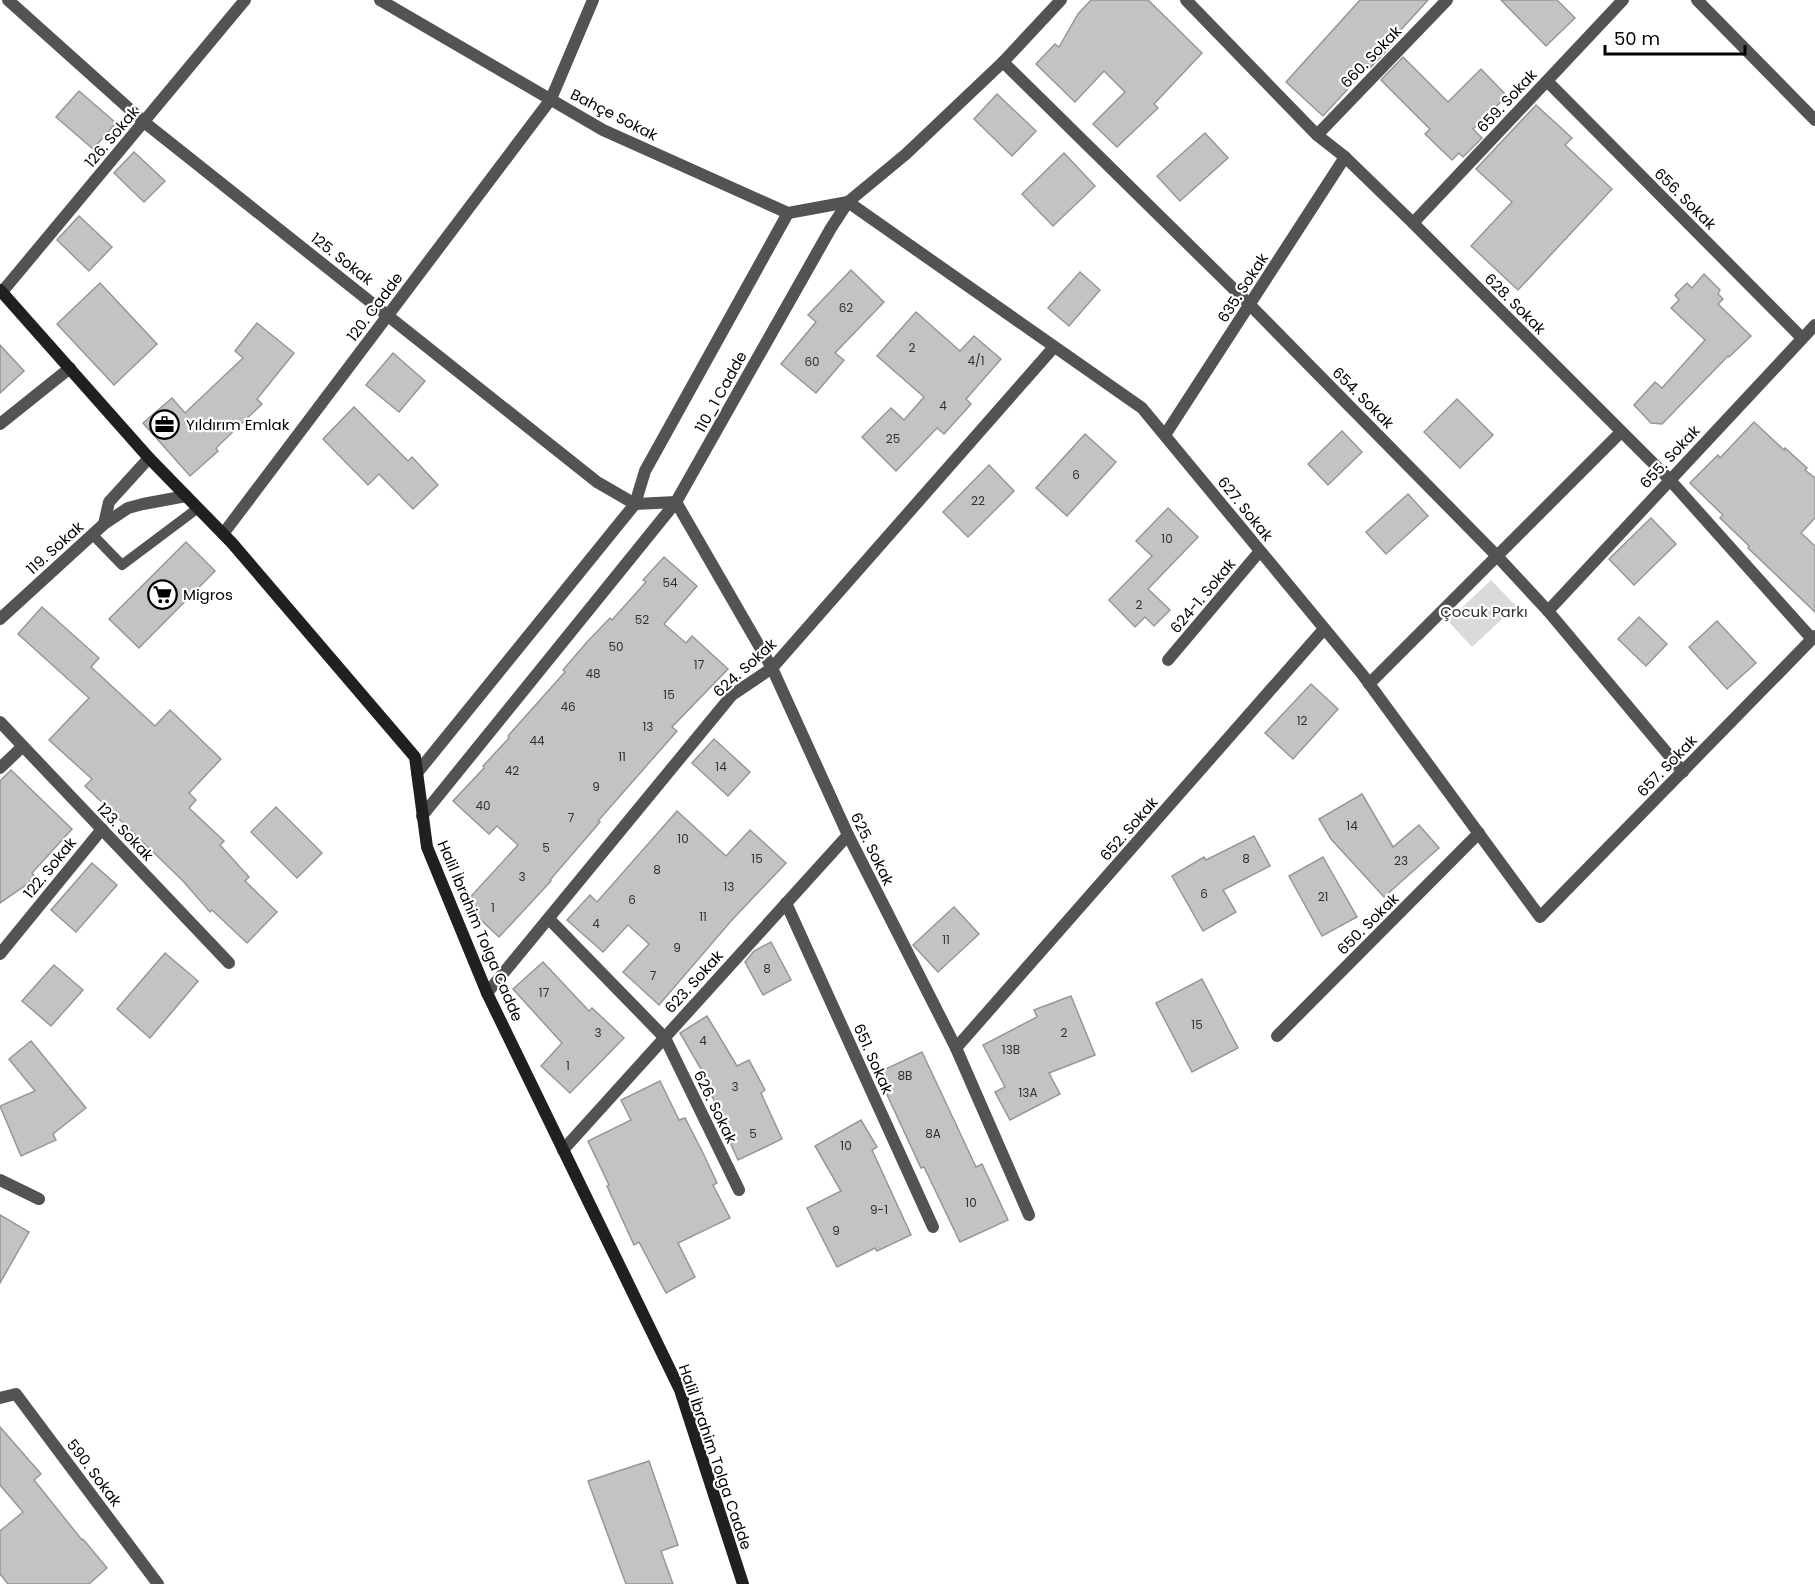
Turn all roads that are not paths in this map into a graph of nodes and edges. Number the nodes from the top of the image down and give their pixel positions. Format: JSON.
{"nodes":[{"id":1,"x":8,"y":0,"type":"edge"},
{"id":2,"x":245,"y":0,"type":"edge"},
{"id":3,"x":380,"y":0,"type":"edge"},
{"id":4,"x":593,"y":0,"type":"edge"},
{"id":5,"x":1061,"y":0,"type":"edge"},
{"id":6,"x":1186,"y":0,"type":"edge"},
{"id":7,"x":1447,"y":0,"type":"edge"},
{"id":8,"x":1623,"y":0,"type":"edge"},
{"id":9,"x":1698,"y":0,"type":"edge"},
{"id":10,"x":1003,"y":62,"type":"junction"},
{"id":11,"x":1547,"y":81,"type":"junction"},
{"id":12,"x":550,"y":99,"type":"junction"},
{"id":13,"x":1815,"y":120,"type":"edge"},
{"id":14,"x":144,"y":122,"type":"junction"},
{"id":15,"x":1317,"y":135,"type":"junction"},
{"id":16,"x":1345,"y":157,"type":"junction"},
{"id":17,"x":848,"y":202,"type":"junction"},
{"id":18,"x":788,"y":213,"type":"junction"},
{"id":19,"x":1413,"y":223,"type":"junction"},
{"id":20,"x":1,"y":291,"type":"edge"},
{"id":21,"x":1250,"y":305,"type":"junction"},
{"id":22,"x":388,"y":315,"type":"junction"},
{"id":23,"x":1815,"y":325,"type":"edge"},
{"id":24,"x":1802,"y":338,"type":"junction"},
{"id":25,"x":1054,"y":346,"type":"junction"},
{"id":26,"x":70,"y":368,"type":"junction"},
{"id":27,"x":0,"y":424,"type":"edge"},
{"id":28,"x":1621,"y":432,"type":"junction"},
{"id":29,"x":1165,"y":435,"type":"junction"},
{"id":30,"x":149,"y":458,"type":"junction"},
{"id":31,"x":1669,"y":479,"type":"junction"},
{"id":32,"x":186,"y":496,"type":"junction"},
{"id":33,"x":676,"y":502,"type":"junction"},
{"id":34,"x":635,"y":504,"type":"junction"},
{"id":35,"x":198,"y":508,"type":"junction"},
{"id":36,"x":104,"y":524,"type":"junction"},
{"id":37,"x":92,"y":534,"type":"junction"},
{"id":38,"x":224,"y":534,"type":"junction"},
{"id":39,"x":1260,"y":551,"type":"junction"},
{"id":40,"x":1497,"y":556,"type":"junction"},
{"id":41,"x":1548,"y":611,"type":"junction"},
{"id":42,"x":0,"y":619,"type":"edge"},
{"id":43,"x":1324,"y":629,"type":"junction"},
{"id":44,"x":1813,"y":638,"type":"edge"},
{"id":45,"x":1168,"y":660,"type":"dead end"},
{"id":46,"x":772,"y":668,"type":"junction"},
{"id":47,"x":1369,"y":684,"type":"junction"},
{"id":48,"x":0,"y":722,"type":"edge"},
{"id":49,"x":22,"y":747,"type":"junction"},
{"id":50,"x":0,"y":768,"type":"edge"},
{"id":51,"x":1683,"y":772,"type":"junction"},
{"id":52,"x":417,"y":773,"type":"junction"},
{"id":53,"x":422,"y":816,"type":"junction"},
{"id":54,"x":102,"y":829,"type":"junction"},
{"id":55,"x":1479,"y":833,"type":"junction"},
{"id":56,"x":848,"y":835,"type":"junction"},
{"id":57,"x":786,"y":903,"type":"junction"},
{"id":58,"x":1540,"y":916,"type":"joint"},
{"id":59,"x":549,"y":919,"type":"junction"},
{"id":60,"x":0,"y":954,"type":"edge"},
{"id":61,"x":229,"y":963,"type":"dead end"},
{"id":62,"x":487,"y":993,"type":"junction"},
{"id":63,"x":1277,"y":1035,"type":"dead end"},
{"id":64,"x":664,"y":1038,"type":"junction"},
{"id":65,"x":956,"y":1048,"type":"junction"},
{"id":66,"x":563,"y":1150,"type":"junction"},
{"id":67,"x":0,"y":1180,"type":"edge"},
{"id":68,"x":739,"y":1190,"type":"dead end"},
{"id":69,"x":39,"y":1199,"type":"dead end"},
{"id":70,"x":1029,"y":1215,"type":"dead end"},
{"id":71,"x":933,"y":1227,"type":"dead end"},
{"id":72,"x":0,"y":1398,"type":"edge"},
{"id":73,"x":158,"y":1584,"type":"edge"},
{"id":74,"x":743,"y":1584,"type":"edge"}],
"edges":[{"from":1,"to":14,"type":"street","name":"125. Sokak"},
{"from":2,"to":14,"type":"street","name":"126. Sokak"},
{"from":3,"to":12,"type":"street","name":"Bahçe Sokak"},
{"from":4,"to":12,"type":"street","name":"120. Cadde"},
{"from":5,"to":10,"type":"street","name":"110_1 Cadde"},
{"from":6,"to":15,"type":"street","name":"628. Sokak"},
{"from":7,"to":15,"type":"street","name":"660. Sokak"},
{"from":8,"to":11,"type":"street","name":"659. Sokak"},
{"from":9,"to":13,"type":"street"},
{"from":10,"to":17,"type":"street","name":"110_1 Cadde"},
{"from":10,"to":21,"type":"street","name":"654. Sokak"},
{"from":11,"to":19,"type":"street","name":"659. Sokak"},
{"from":11,"to":24,"type":"street","name":"656. Sokak"},
{"from":12,"to":18,"type":"street","name":"Bahçe Sokak"},
{"from":12,"to":22,"type":"street","name":"120. Cadde"},
{"from":14,"to":20,"type":"street","name":"126. Sokak"},
{"from":14,"to":22,"type":"street","name":"125. Sokak"},
{"from":15,"to":16,"type":"street","name":"628. Sokak"},
{"from":16,"to":19,"type":"street","name":"628. Sokak"},
{"from":16,"to":21,"type":"street","name":"635. Sokak"},
{"from":17,"to":18,"type":"street"},
{"from":17,"to":25,"type":"street","name":"627. Sokak"},
{"from":17,"to":33,"type":"street","name":"110_1 Cadde"},
{"from":18,"to":34,"type":"street","name":"110_1 Cadde"},
{"from":19,"to":28,"type":"street","name":"628. Sokak"},
{"from":20,"to":26,"type":"street","name":"Halil İbrahim Tolga Cadde"},
{"from":21,"to":29,"type":"street","name":"635. Sokak"},
{"from":21,"to":40,"type":"street","name":"654. Sokak"},
{"from":22,"to":34,"type":"street","name":"125. Sokak"},
{"from":22,"to":38,"type":"street","name":"120. Cadde"},
{"from":23,"to":24,"type":"street","name":"655. Sokak"},
{"from":24,"to":31,"type":"street","name":"655. Sokak"},
{"from":25,"to":29,"type":"street","name":"627. Sokak"},
{"from":25,"to":46,"type":"street","name":"624. Sokak"},
{"from":26,"to":27,"type":"street"},
{"from":26,"to":30,"type":"street","name":"Halil İbrahim Tolga Cadde"},
{"from":28,"to":31,"type":"street","name":"628. Sokak"},
{"from":28,"to":40,"type":"street"},
{"from":29,"to":39,"type":"street","name":"627. Sokak"},
{"from":30,"to":32,"type":"street","name":"Halil İbrahim Tolga Cadde"},
{"from":30,"to":36,"type":"street"},
{"from":31,"to":41,"type":"street","name":"655. Sokak"},
{"from":31,"to":44,"type":"street","name":"628. Sokak"},
{"from":32,"to":35,"type":"street","name":"Halil İbrahim Tolga Cadde"},
{"from":32,"to":36,"type":"street","name":"119. Sokak"},
{"from":33,"to":34,"type":"street"},
{"from":33,"to":46,"type":"street","name":"625. Sokak"},
{"from":33,"to":53,"type":"street","name":"110_1 Cadde"},
{"from":34,"to":52,"type":"street","name":"110_1 Cadde"},
{"from":35,"to":37,"type":"lane"},
{"from":35,"to":38,"type":"street","name":"Halil İbrahim Tolga Cadde"},
{"from":36,"to":37,"type":"street","name":"119. Sokak"},
{"from":37,"to":42,"type":"street","name":"119. Sokak"},
{"from":38,"to":52,"type":"street","name":"Halil İbrahim Tolga Cadde"},
{"from":39,"to":43,"type":"street","name":"627. Sokak"},
{"from":39,"to":45,"type":"street","name":"624-1. Sokak"},
{"from":40,"to":41,"type":"street","name":"654. Sokak"},
{"from":40,"to":47,"type":"street"},
{"from":41,"to":51,"type":"street","name":"654. Sokak"},
{"from":43,"to":47,"type":"street","name":"627. Sokak"},
{"from":43,"to":65,"type":"street","name":"652. Sokak"},
{"from":44,"to":51,"type":"street","name":"657. Sokak"},
{"from":46,"to":56,"type":"street","name":"625. Sokak"},
{"from":46,"to":59,"type":"street","name":"624. Sokak"},
{"from":47,"to":55,"type":"street","name":"627. Sokak"},
{"from":48,"to":49,"type":"street","name":"123. Sokak"},
{"from":49,"to":50,"type":"street"},
{"from":49,"to":54,"type":"street","name":"123. Sokak"},
{"from":51,"to":58,"type":"street","name":"657. Sokak"},
{"from":52,"to":53,"type":"street","name":"Halil İbrahim Tolga Cadde"},
{"from":53,"to":62,"type":"street","name":"Halil İbrahim Tolga Cadde"},
{"from":54,"to":60,"type":"street","name":"122. Sokak"},
{"from":54,"to":61,"type":"street","name":"123. Sokak"},
{"from":55,"to":58,"type":"street","name":"627. Sokak"},
{"from":55,"to":63,"type":"street","name":"650. Sokak"},
{"from":56,"to":57,"type":"street","name":"623. Sokak"},
{"from":56,"to":65,"type":"street","name":"625. Sokak"},
{"from":57,"to":64,"type":"street","name":"623. Sokak"},
{"from":57,"to":71,"type":"street","name":"651. Sokak"},
{"from":59,"to":62,"type":"street","name":"624. Sokak"},
{"from":59,"to":64,"type":"street","name":"626. Sokak"},
{"from":62,"to":66,"type":"street","name":"Halil İbrahim Tolga Cadde"},
{"from":64,"to":66,"type":"street","name":"623. Sokak"},
{"from":64,"to":68,"type":"street","name":"626. Sokak"},
{"from":65,"to":70,"type":"street","name":"625. Sokak"},
{"from":66,"to":74,"type":"street","name":"Halil İbrahim Tolga Cadde"},
{"from":67,"to":69,"type":"street"},
{"from":72,"to":73,"type":"street","name":"590. Sokak"}]}
